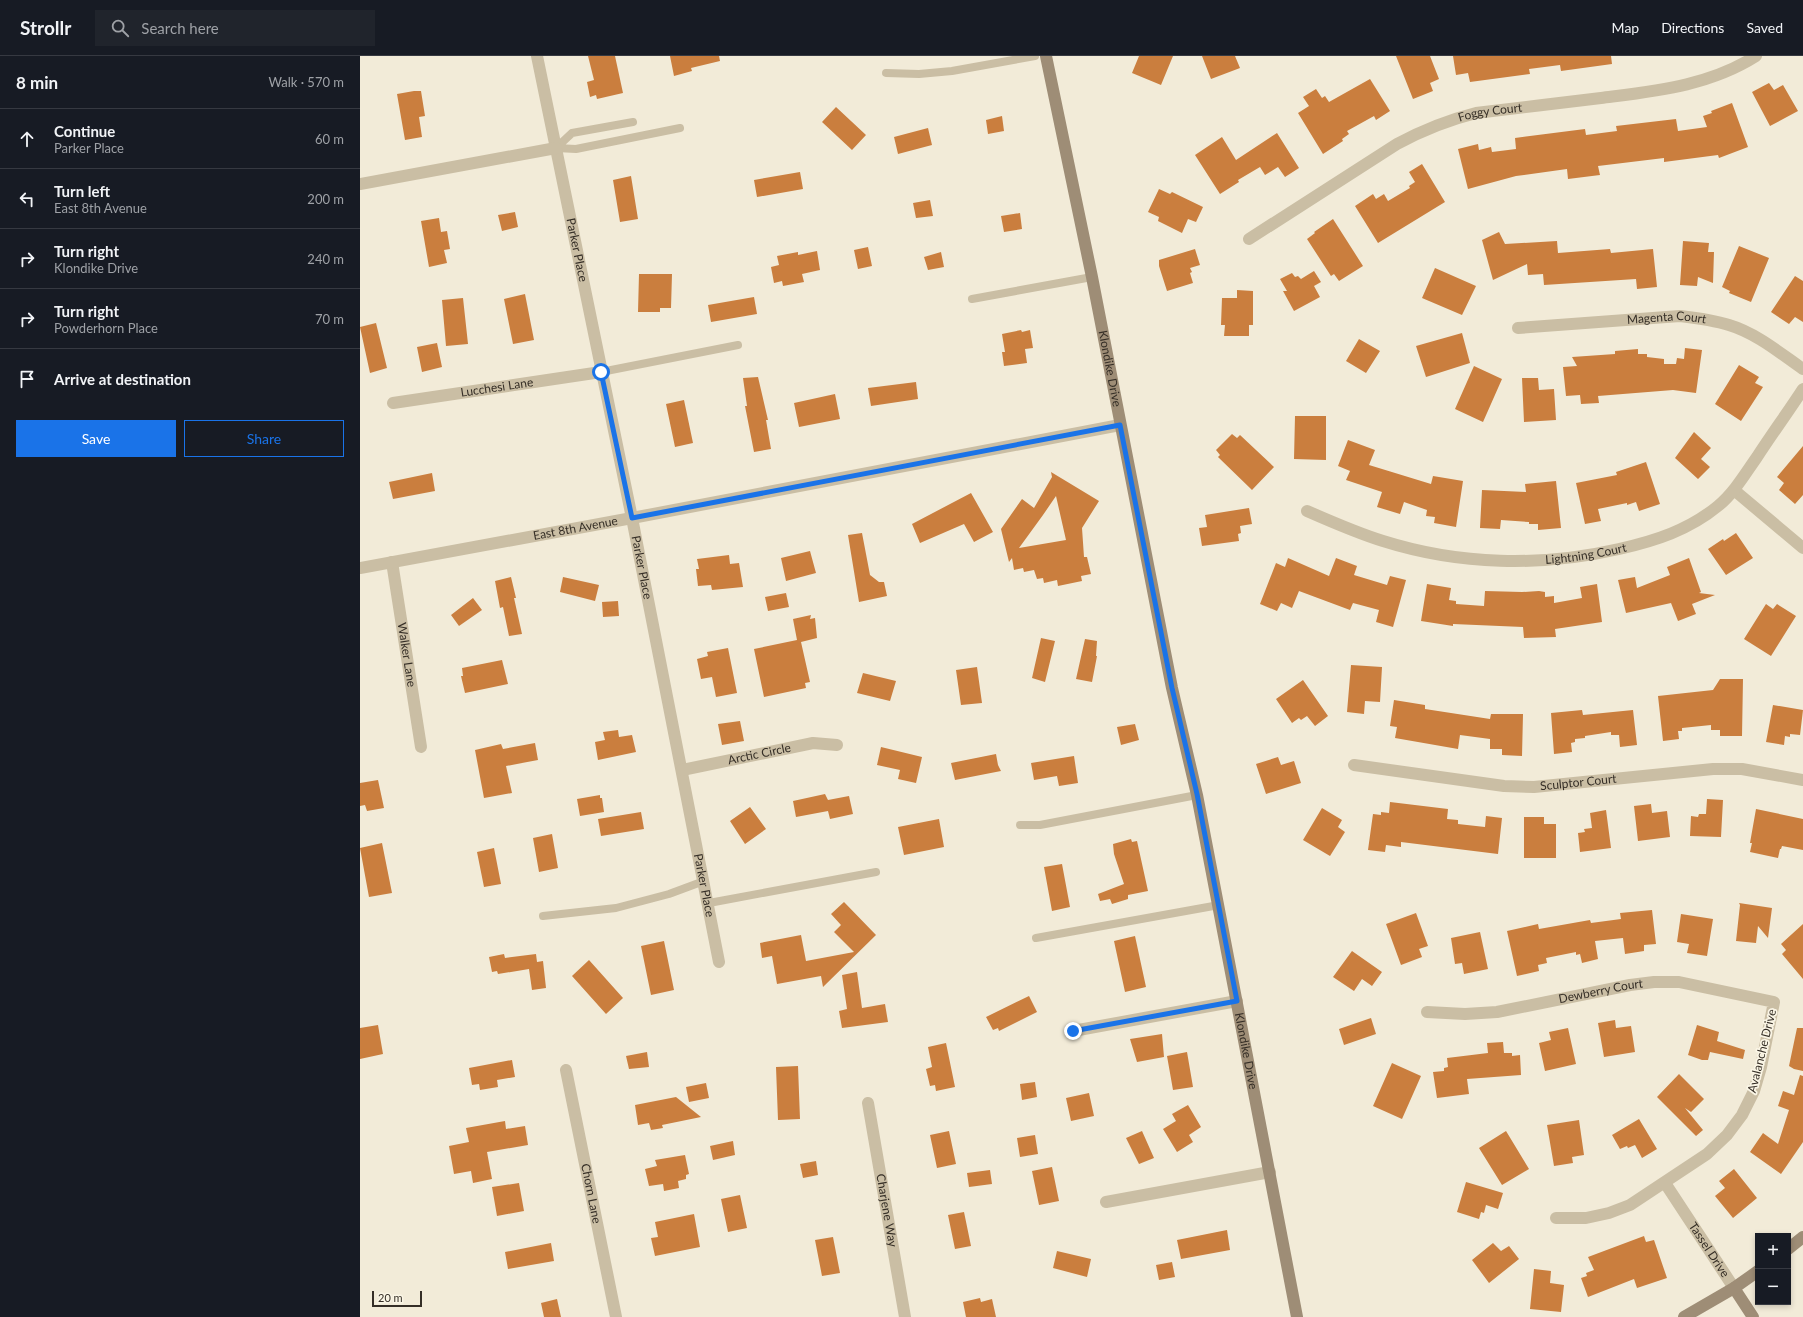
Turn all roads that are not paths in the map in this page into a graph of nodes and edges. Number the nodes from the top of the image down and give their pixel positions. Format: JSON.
{"nodes":[{"id":1,"x":537,"y":56,"type":"edge"},
{"id":2,"x":1035,"y":56,"type":"edge"},
{"id":3,"x":1046,"y":56,"type":"edge"},
{"id":4,"x":1756,"y":56,"type":"edge"},
{"id":5,"x":886,"y":72,"type":"dead end"},
{"id":6,"x":633,"y":122,"type":"dead end"},
{"id":7,"x":680,"y":128,"type":"dead end"},
{"id":8,"x":556,"y":148,"type":"junction"},
{"id":9,"x":360,"y":184,"type":"edge"},
{"id":10,"x":1249,"y":239,"type":"dead end"},
{"id":11,"x":1092,"y":278,"type":"junction"},
{"id":12,"x":972,"y":300,"type":"dead end"},
{"id":13,"x":1518,"y":328,"type":"dead end"},
{"id":14,"x":738,"y":345,"type":"dead end"},
{"id":15,"x":1803,"y":369,"type":"edge"},
{"id":16,"x":601,"y":372,"type":"junction"},
{"id":17,"x":1803,"y":389,"type":"edge"},
{"id":18,"x":393,"y":403,"type":"dead end"},
{"id":19,"x":1120,"y":425,"type":"junction"},
{"id":20,"x":1734,"y":490,"type":"junction"},
{"id":21,"x":1307,"y":511,"type":"dead end"},
{"id":22,"x":632,"y":518,"type":"junction"},
{"id":23,"x":1803,"y":548,"type":"edge"},
{"id":24,"x":392,"y":562,"type":"junction"},
{"id":25,"x":360,"y":568,"type":"edge"},
{"id":26,"x":837,"y":745,"type":"dead end"},
{"id":27,"x":421,"y":747,"type":"dead end"},
{"id":28,"x":1354,"y":765,"type":"dead end"},
{"id":29,"x":682,"y":770,"type":"junction"},
{"id":30,"x":1803,"y":780,"type":"edge"},
{"id":31,"x":1197,"y":794,"type":"junction"},
{"id":32,"x":1020,"y":825,"type":"dead end"},
{"id":33,"x":876,"y":872,"type":"dead end"},
{"id":34,"x":704,"y":881,"type":"junction"},
{"id":35,"x":709,"y":903,"type":"junction"},
{"id":36,"x":1219,"y":905,"type":"junction"},
{"id":37,"x":543,"y":916,"type":"dead end"},
{"id":38,"x":1036,"y":938,"type":"dead end"},
{"id":39,"x":719,"y":962,"type":"dead end"},
{"id":40,"x":1237,"y":1001,"type":"junction"},
{"id":41,"x":1774,"y":1002,"type":"joint"},
{"id":42,"x":1427,"y":1012,"type":"dead end"},
{"id":43,"x":1073,"y":1031,"type":"dead end"},
{"id":44,"x":566,"y":1070,"type":"dead end"},
{"id":45,"x":868,"y":1103,"type":"dead end"},
{"id":46,"x":1270,"y":1172,"type":"junction"},
{"id":47,"x":1665,"y":1183,"type":"junction"},
{"id":48,"x":1106,"y":1202,"type":"dead end"},
{"id":49,"x":1556,"y":1218,"type":"dead end"},
{"id":50,"x":1803,"y":1237,"type":"edge"},
{"id":51,"x":1791,"y":1247,"type":"edge"},
{"id":52,"x":1755,"y":1273,"type":"edge"},
{"id":53,"x":1734,"y":1288,"type":"junction"},
{"id":54,"x":616,"y":1317,"type":"edge"},
{"id":55,"x":905,"y":1317,"type":"edge"},
{"id":56,"x":1297,"y":1317,"type":"edge"},
{"id":57,"x":1684,"y":1317,"type":"edge"},
{"id":58,"x":1753,"y":1317,"type":"edge"}],
"edges":[{"from":1,"to":8,"type":"street","name":"Parker Place"},
{"from":2,"to":5,"type":"lane"},
{"from":3,"to":11,"type":"street","name":"Klondike Drive"},
{"from":4,"to":10,"type":"street","name":"Foggy Court"},
{"from":6,"to":8,"type":"lane"},
{"from":7,"to":8,"type":"lane"},
{"from":8,"to":9,"type":"street"},
{"from":8,"to":16,"type":"street","name":"Parker Place"},
{"from":11,"to":12,"type":"lane"},
{"from":11,"to":19,"type":"street","name":"Klondike Drive"},
{"from":13,"to":15,"type":"street","name":"Magenta Court"},
{"from":14,"to":16,"type":"lane"},
{"from":16,"to":18,"type":"street","name":"Lucchesi Lane"},
{"from":16,"to":22,"type":"street","name":"Parker Place"},
{"from":17,"to":20,"type":"street","name":"Lightning Court"},
{"from":19,"to":22,"type":"street","name":"East 8th Avenue"},
{"from":19,"to":31,"type":"street","name":"Klondike Drive"},
{"from":20,"to":21,"type":"street","name":"Lightning Court"},
{"from":20,"to":23,"type":"street"},
{"from":22,"to":24,"type":"street","name":"East 8th Avenue"},
{"from":22,"to":29,"type":"street","name":"Parker Place"},
{"from":24,"to":25,"type":"street","name":"East 8th Avenue"},
{"from":24,"to":27,"type":"street","name":"Walker Lane"},
{"from":26,"to":29,"type":"street","name":"Arctic Circle"},
{"from":28,"to":30,"type":"street","name":"Sculptor Court"},
{"from":29,"to":34,"type":"street","name":"Parker Place"},
{"from":31,"to":32,"type":"lane"},
{"from":31,"to":36,"type":"street","name":"Klondike Drive"},
{"from":33,"to":35,"type":"lane"},
{"from":34,"to":35,"type":"street","name":"Parker Place"},
{"from":34,"to":37,"type":"lane"},
{"from":35,"to":39,"type":"street","name":"Parker Place"},
{"from":36,"to":38,"type":"lane"},
{"from":36,"to":40,"type":"street","name":"Klondike Drive"},
{"from":40,"to":43,"type":"street"},
{"from":40,"to":46,"type":"street","name":"Klondike Drive"},
{"from":41,"to":42,"type":"street","name":"Dewberry Court"},
{"from":41,"to":47,"type":"street","name":"Avalanche Drive"},
{"from":44,"to":54,"type":"street","name":"Chorn Lane"},
{"from":45,"to":55,"type":"street","name":"Charjene Way"},
{"from":46,"to":48,"type":"street"},
{"from":46,"to":56,"type":"street","name":"Klondike Drive"},
{"from":47,"to":49,"type":"street","name":"Avalanche Drive"},
{"from":47,"to":53,"type":"street","name":"Tassel Drive"},
{"from":50,"to":51,"type":"street"},
{"from":52,"to":53,"type":"street"},
{"from":53,"to":57,"type":"street"},
{"from":53,"to":58,"type":"street","name":"Tassel Drive"}]}
